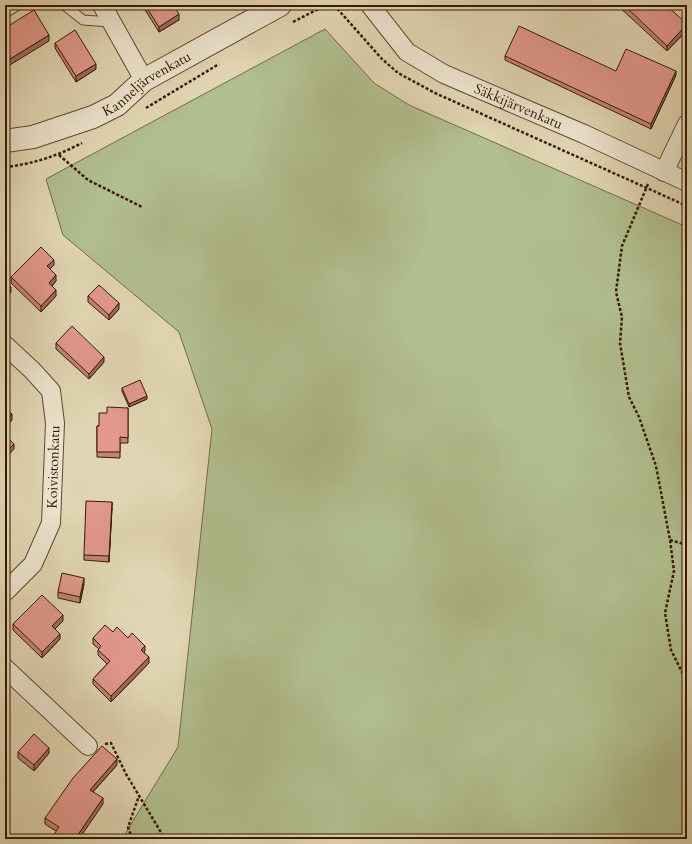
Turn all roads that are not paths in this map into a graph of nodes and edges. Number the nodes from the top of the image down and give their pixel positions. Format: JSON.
{"nodes":[{"id":1,"x":18,"y":5,"type":"edge"},
{"id":2,"x":64,"y":5,"type":"edge"},
{"id":3,"x":102,"y":5,"type":"edge"},
{"id":4,"x":370,"y":5,"type":"edge"},
{"id":5,"x":5,"y":13,"type":"edge"},
{"id":6,"x":285,"y":14,"type":"edge"},
{"id":7,"x":111,"y":22,"type":"junction"},
{"id":8,"x":144,"y":80,"type":"junction"},
{"id":9,"x":687,"y":124,"type":"edge"},
{"id":10,"x":5,"y":141,"type":"edge"},
{"id":11,"x":664,"y":172,"type":"junction"},
{"id":12,"x":687,"y":182,"type":"edge"},
{"id":13,"x":5,"y":345,"type":"edge"},
{"id":14,"x":5,"y":592,"type":"edge"},
{"id":15,"x":5,"y":668,"type":"edge"},
{"id":16,"x":88,"y":746,"type":"road end"}],
"edges":[{"from":1,"to":5,"type":"lane"},
{"from":2,"to":7,"type":"lane"},
{"from":3,"to":7,"type":"street"},
{"from":4,"to":11,"type":"street","name":"Säkkijärvenkatu"},
{"from":6,"to":8,"type":"street","name":"Kanneljärvenkatu"},
{"from":7,"to":8,"type":"street"},
{"from":8,"to":10,"type":"street","name":"Kanneljärvenkatu"},
{"from":9,"to":11,"type":"street"},
{"from":11,"to":12,"type":"street","name":"Säkkijärvenkatu"},
{"from":13,"to":14,"type":"street","name":"Koivistonkatu"},
{"from":15,"to":16,"type":"street"}]}
